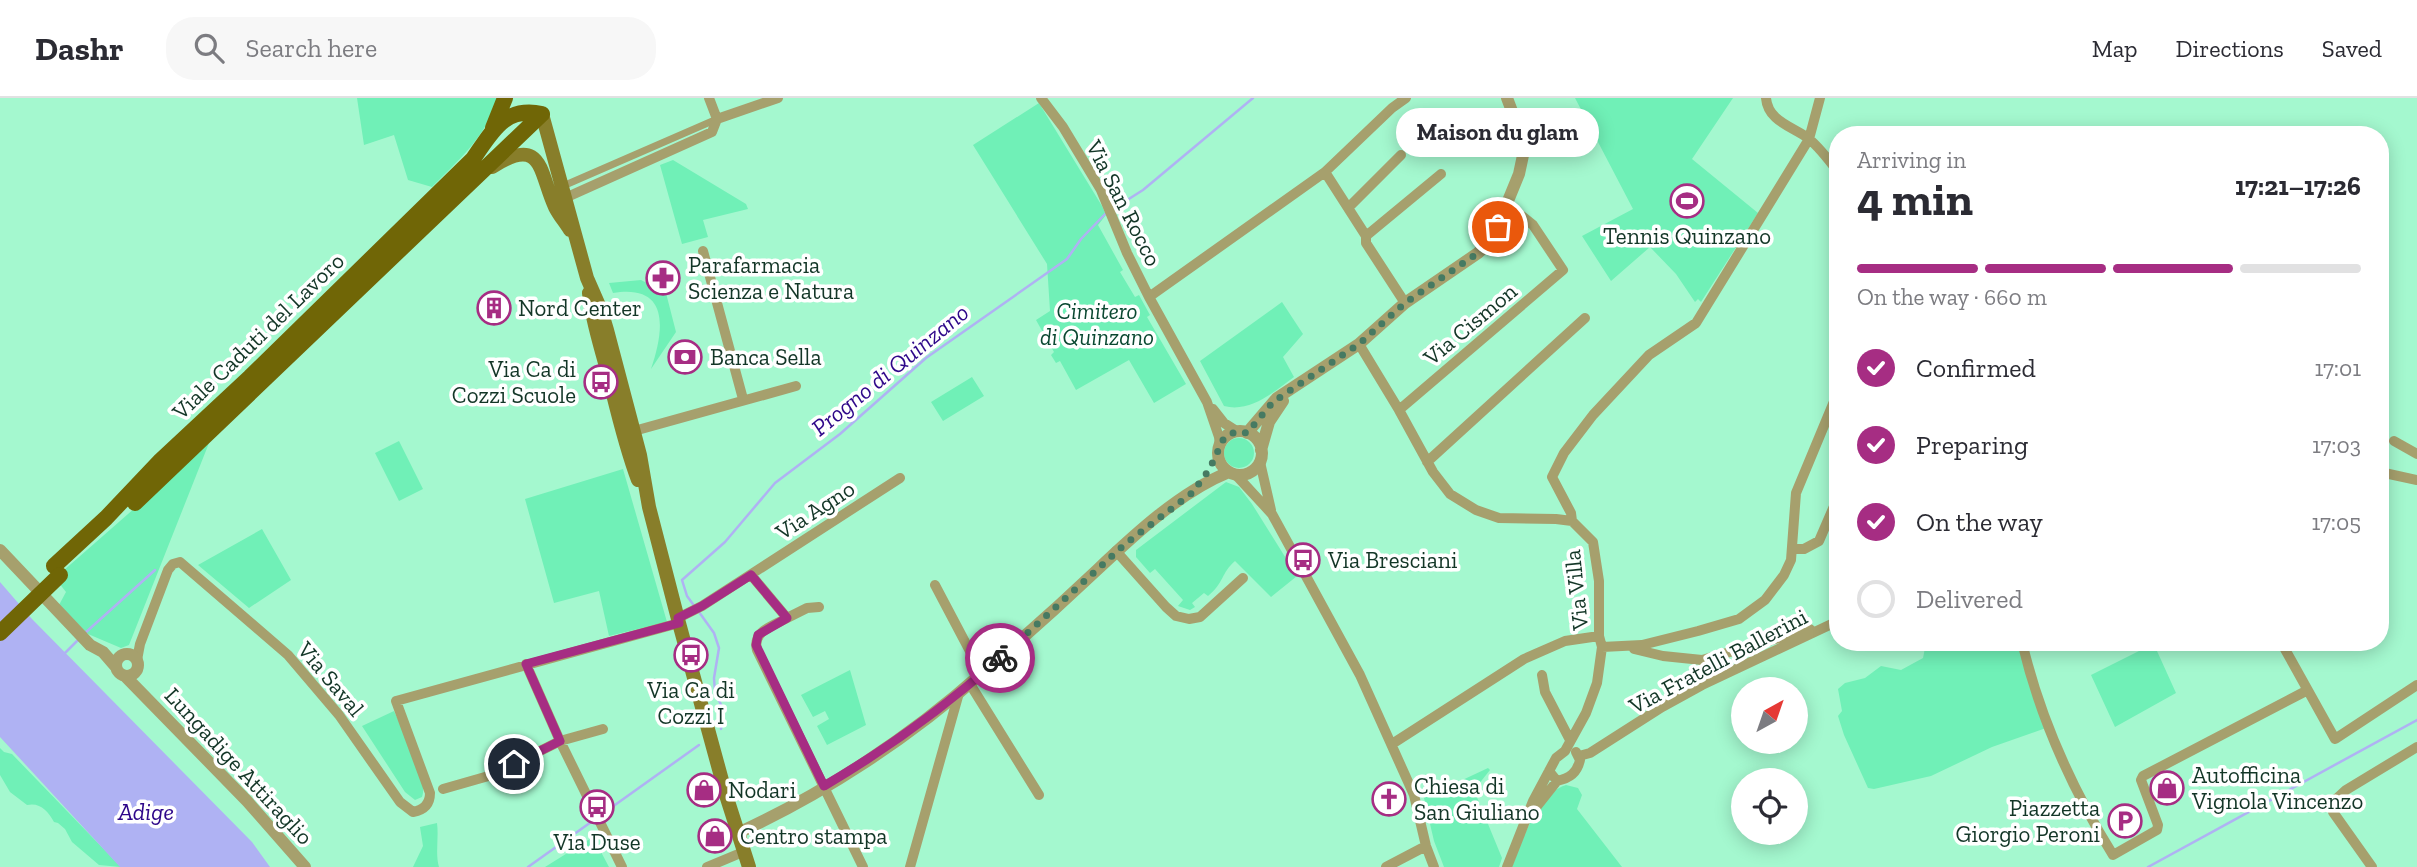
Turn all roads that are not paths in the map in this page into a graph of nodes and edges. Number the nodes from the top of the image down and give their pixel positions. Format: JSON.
{"nodes":[{"id":1,"x":505,"y":98,"type":"edge"},
{"id":2,"x":709,"y":98,"type":"edge"},
{"id":3,"x":778,"y":98,"type":"edge"},
{"id":4,"x":1041,"y":98,"type":"edge"},
{"id":5,"x":1406,"y":98,"type":"edge"},
{"id":6,"x":1507,"y":98,"type":"edge"},
{"id":7,"x":1766,"y":98,"type":"edge"},
{"id":8,"x":1820,"y":98,"type":"edge"},
{"id":9,"x":540,"y":106,"type":"edge"},
{"id":10,"x":717,"y":118,"type":"junction"},
{"id":11,"x":490,"y":135,"type":"junction"},
{"id":12,"x":1809,"y":139,"type":"junction"},
{"id":13,"x":1401,"y":155,"type":"dead end"},
{"id":14,"x":1829,"y":162,"type":"edge"},
{"id":15,"x":1325,"y":172,"type":"junction"},
{"id":16,"x":1441,"y":174,"type":"dead end"},
{"id":17,"x":474,"y":177,"type":"junction"},
{"id":18,"x":569,"y":192,"type":"junction"},
{"id":19,"x":1507,"y":204,"type":"junction"},
{"id":20,"x":1348,"y":208,"type":"junction"},
{"id":21,"x":1366,"y":236,"type":"junction"},
{"id":22,"x":578,"y":243,"type":"junction"},
{"id":23,"x":703,"y":251,"type":"dead end"},
{"id":24,"x":587,"y":278,"type":"junction"},
{"id":25,"x":1149,"y":297,"type":"junction"},
{"id":26,"x":1405,"y":303,"type":"junction"},
{"id":27,"x":1585,"y":318,"type":"dead end"},
{"id":28,"x":1359,"y":344,"type":"junction"},
{"id":29,"x":796,"y":386,"type":"dead end"},
{"id":30,"x":1294,"y":387,"type":"junction"},
{"id":31,"x":743,"y":399,"type":"junction"},
{"id":32,"x":1207,"y":402,"type":"junction"},
{"id":33,"x":1399,"y":410,"type":"junction"},
{"id":34,"x":1829,"y":414,"type":"edge"},
{"id":35,"x":634,"y":431,"type":"junction"},
{"id":36,"x":1242,"y":432,"type":"junction"},
{"id":37,"x":2394,"y":441,"type":"dead end"},
{"id":38,"x":1219,"y":450,"type":"junction"},
{"id":39,"x":2417,"y":454,"type":"edge"},
{"id":40,"x":1261,"y":456,"type":"junction"},
{"id":41,"x":1427,"y":462,"type":"junction"},
{"id":42,"x":1233,"y":474,"type":"junction"},
{"id":43,"x":2389,"y":474,"type":"edge"},
{"id":44,"x":900,"y":478,"type":"dead end"},
{"id":45,"x":2417,"y":480,"type":"edge"},
{"id":46,"x":1192,"y":493,"type":"junction"},
{"id":47,"x":649,"y":507,"type":"junction"},
{"id":48,"x":1272,"y":514,"type":"junction"},
{"id":49,"x":1829,"y":518,"type":"edge"},
{"id":50,"x":1572,"y":521,"type":"junction"},
{"id":51,"x":1794,"y":549,"type":"junction"},
{"id":52,"x":0,"y":550,"type":"edge"},
{"id":53,"x":1116,"y":551,"type":"junction"},
{"id":54,"x":57,"y":570,"type":"junction"},
{"id":55,"x":751,"y":575,"type":"junction"},
{"id":56,"x":1243,"y":578,"type":"dead end"},
{"id":57,"x":935,"y":585,"type":"dead end"},
{"id":58,"x":819,"y":607,"type":"dead end"},
{"id":59,"x":0,"y":618,"type":"edge"},
{"id":60,"x":681,"y":618,"type":"junction"},
{"id":61,"x":787,"y":618,"type":"junction"},
{"id":62,"x":1829,"y":624,"type":"edge"},
{"id":63,"x":1829,"y":625,"type":"edge"},
{"id":64,"x":0,"y":633,"type":"edge"},
{"id":65,"x":1599,"y":636,"type":"junction"},
{"id":66,"x":1602,"y":647,"type":"junction"},
{"id":67,"x":1623,"y":647,"type":"junction"},
{"id":68,"x":2024,"y":651,"type":"edge"},
{"id":69,"x":2286,"y":651,"type":"edge"},
{"id":70,"x":129,"y":661,"type":"junction"},
{"id":71,"x":526,"y":664,"type":"junction"},
{"id":72,"x":982,"y":674,"type":"junction"},
{"id":73,"x":1542,"y":675,"type":"dead end"},
{"id":74,"x":970,"y":684,"type":"junction"},
{"id":75,"x":2417,"y":685,"type":"edge"},
{"id":76,"x":2306,"y":691,"type":"junction"},
{"id":77,"x":959,"y":693,"type":"junction"},
{"id":78,"x":396,"y":701,"type":"joint"},
{"id":79,"x":603,"y":729,"type":"dead end"},
{"id":80,"x":1570,"y":740,"type":"junction"},
{"id":81,"x":560,"y":741,"type":"junction"},
{"id":82,"x":1392,"y":744,"type":"junction"},
{"id":83,"x":2417,"y":747,"type":"edge"},
{"id":84,"x":1565,"y":751,"type":"junction"},
{"id":85,"x":1579,"y":756,"type":"junction"},
{"id":86,"x":1549,"y":771,"type":"junction"},
{"id":87,"x":1557,"y":781,"type":"junction"},
{"id":88,"x":824,"y":786,"type":"junction"},
{"id":89,"x":443,"y":789,"type":"dead end"},
{"id":90,"x":1040,"y":795,"type":"dead end"},
{"id":91,"x":1525,"y":822,"type":"junction"},
{"id":92,"x":738,"y":833,"type":"junction"},
{"id":93,"x":1426,"y":846,"type":"junction"},
{"id":94,"x":743,"y":852,"type":"junction"},
{"id":95,"x":305,"y":867,"type":"edge"},
{"id":96,"x":622,"y":867,"type":"edge"},
{"id":97,"x":707,"y":867,"type":"edge"},
{"id":98,"x":749,"y":867,"type":"edge"},
{"id":99,"x":863,"y":867,"type":"edge"},
{"id":100,"x":910,"y":867,"type":"edge"},
{"id":101,"x":1386,"y":867,"type":"edge"},
{"id":102,"x":1434,"y":867,"type":"edge"},
{"id":103,"x":1507,"y":867,"type":"edge"},
{"id":104,"x":2372,"y":867,"type":"edge"}],
"edges":[{"from":1,"to":11,"type":"main road","name":"Viale Caduti del Lavoro"},
{"from":2,"to":10,"type":"street"},
{"from":3,"to":10,"type":"street"},
{"from":4,"to":25,"type":"street","name":"Via San Rocco"},
{"from":5,"to":15,"type":"street"},
{"from":6,"to":19,"type":"street"},
{"from":7,"to":12,"type":"street"},
{"from":8,"to":12,"type":"street"},
{"from":9,"to":11,"type":"main road","name":"Viale Caduti del Lavoro"},
{"from":9,"to":17,"type":"main road","name":"Viale Caduti del Lavoro"},
{"from":9,"to":18,"type":"main road"},
{"from":10,"to":18,"type":"street"},
{"from":10,"to":18,"type":"street"},
{"from":11,"to":54,"type":"main road","name":"Viale Caduti del Lavoro"},
{"from":12,"to":14,"type":"street"},
{"from":12,"to":50,"type":"street"},
{"from":13,"to":20,"type":"street"},
{"from":15,"to":20,"type":"street"},
{"from":15,"to":25,"type":"street"},
{"from":16,"to":21,"type":"street"},
{"from":17,"to":22,"type":"main road","name":"Viale Caduti del Lavoro"},
{"from":17,"to":54,"type":"main road","name":"Viale Caduti del Lavoro"},
{"from":18,"to":22,"type":"main road"},
{"from":19,"to":26,"type":"street"},
{"from":19,"to":33,"type":"street","name":"Via Cismon"},
{"from":20,"to":21,"type":"street"},
{"from":21,"to":26,"type":"street"},
{"from":22,"to":24,"type":"main road"},
{"from":23,"to":31,"type":"street"},
{"from":24,"to":35,"type":"main road"},
{"from":24,"to":47,"type":"main road"},
{"from":25,"to":32,"type":"street","name":"Via San Rocco"},
{"from":26,"to":28,"type":"street"},
{"from":27,"to":41,"type":"street"},
{"from":28,"to":30,"type":"street"},
{"from":28,"to":33,"type":"street","name":"Via Villa"},
{"from":29,"to":31,"type":"street"},
{"from":30,"to":36,"type":"street"},
{"from":30,"to":40,"type":"street"},
{"from":31,"to":35,"type":"street"},
{"from":32,"to":36,"type":"street","name":"Via San Rocco"},
{"from":32,"to":38,"type":"street","name":"Via San Rocco"},
{"from":33,"to":41,"type":"street","name":"Via Villa"},
{"from":34,"to":51,"type":"street"},
{"from":35,"to":47,"type":"main road"},
{"from":36,"to":38,"type":"street"},
{"from":36,"to":40,"type":"street"},
{"from":37,"to":39,"type":"street"},
{"from":38,"to":42,"type":"street"},
{"from":38,"to":46,"type":"street"},
{"from":40,"to":42,"type":"street"},
{"from":40,"to":48,"type":"street"},
{"from":41,"to":50,"type":"street","name":"Via Villa"},
{"from":42,"to":46,"type":"street"},
{"from":42,"to":48,"type":"street"},
{"from":43,"to":45,"type":"street"},
{"from":44,"to":55,"type":"street","name":"Via Agno"},
{"from":46,"to":53,"type":"street"},
{"from":47,"to":60,"type":"main road"},
{"from":48,"to":82,"type":"street"},
{"from":49,"to":51,"type":"street"},
{"from":50,"to":65,"type":"street","name":"Via Villa"},
{"from":51,"to":67,"type":"street"},
{"from":52,"to":70,"type":"street"},
{"from":53,"to":56,"type":"street"},
{"from":53,"to":72,"type":"street"},
{"from":54,"to":59,"type":"main road"},
{"from":54,"to":64,"type":"main road","bridge":true},
{"from":55,"to":60,"type":"street","name":"Via Agno"},
{"from":55,"to":61,"type":"street"},
{"from":57,"to":72,"type":"street"},
{"from":58,"to":61,"type":"street"},
{"from":60,"to":71,"type":"street","name":"Via Agno"},
{"from":60,"to":92,"type":"main road"},
{"from":61,"to":88,"type":"street"},
{"from":62,"to":67,"type":"street"},
{"from":63,"to":85,"type":"street","name":"Via Fratelli Ballerini"},
{"from":65,"to":66,"type":"street","name":"Via Villa"},
{"from":65,"to":82,"type":"street"},
{"from":66,"to":67,"type":"street"},
{"from":66,"to":80,"type":"street","name":"Via Villa"},
{"from":68,"to":76,"type":"street"},
{"from":69,"to":76,"type":"street"},
{"from":70,"to":78,"type":"street","name":"Via Saval"},
{"from":70,"to":95,"type":"street","name":"Lungadige Attiraglio"},
{"from":71,"to":78,"type":"street","name":"Via Agno"},
{"from":71,"to":81,"type":"street"},
{"from":72,"to":74,"type":"street"},
{"from":73,"to":80,"type":"street"},
{"from":74,"to":77,"type":"street"},
{"from":74,"to":90,"type":"street"},
{"from":75,"to":76,"type":"street"},
{"from":77,"to":88,"type":"street"},
{"from":77,"to":100,"type":"street"},
{"from":79,"to":81,"type":"street"},
{"from":80,"to":84,"type":"street","name":"Via Villa"},
{"from":81,"to":89,"type":"street"},
{"from":81,"to":96,"type":"street"},
{"from":82,"to":93,"type":"street"},
{"from":83,"to":104,"type":"street"},
{"from":84,"to":85,"type":"street"},
{"from":84,"to":86,"type":"street","name":"Via Villa"},
{"from":85,"to":87,"type":"street","name":"Via Villa"},
{"from":86,"to":87,"type":"street"},
{"from":86,"to":91,"type":"street","name":"Via Villa"},
{"from":87,"to":91,"type":"street","name":"Via Villa"},
{"from":88,"to":92,"type":"street"},
{"from":88,"to":99,"type":"street"},
{"from":91,"to":103,"type":"street","name":"Via Villa"},
{"from":92,"to":94,"type":"main road"},
{"from":93,"to":101,"type":"street"},
{"from":93,"to":102,"type":"street"},
{"from":94,"to":97,"type":"street"},
{"from":94,"to":98,"type":"main road"}]}
